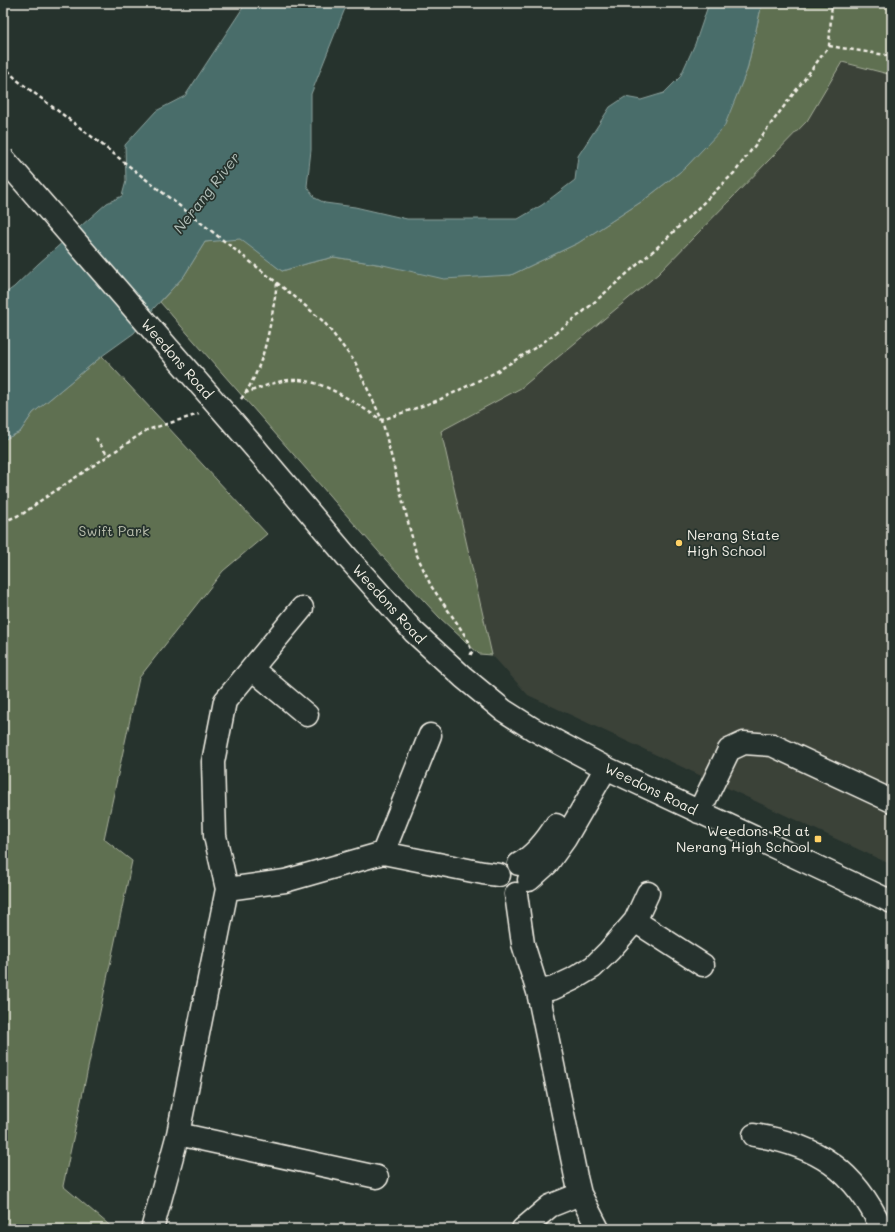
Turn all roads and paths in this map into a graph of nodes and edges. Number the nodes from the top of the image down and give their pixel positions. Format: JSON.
{"nodes":[{"id":1,"x":832,"y":3,"type":"edge"},
{"id":2,"x":829,"y":46,"type":"junction"},
{"id":3,"x":892,"y":56,"type":"edge"},
{"id":4,"x":3,"y":65,"type":"edge"},
{"id":5,"x":3,"y":158,"type":"edge"},
{"id":6,"x":277,"y":284,"type":"junction"},
{"id":7,"x":245,"y":393,"type":"junction"},
{"id":8,"x":239,"y":402,"type":"dead end"},
{"id":9,"x":206,"y":412,"type":"dead end"},
{"id":10,"x":382,"y":420,"type":"junction"},
{"id":11,"x":96,"y":438,"type":"dead end"},
{"id":12,"x":108,"y":456,"type":"junction"},
{"id":13,"x":3,"y":522,"type":"edge"},
{"id":14,"x":302,"y":608,"type":"dead end"},
{"id":15,"x":470,"y":657,"type":"dead end"},
{"id":16,"x":252,"y":669,"type":"junction"},
{"id":17,"x":307,"y":715,"type":"dead end"},
{"id":18,"x":430,"y":736,"type":"dead end"},
{"id":19,"x":599,"y":764,"type":"junction"},
{"id":20,"x":892,"y":801,"type":"edge"},
{"id":21,"x":700,"y":812,"type":"junction"},
{"id":22,"x":383,"y":853,"type":"junction"},
{"id":23,"x":521,"y":879,"type":"junction"},
{"id":24,"x":227,"y":889,"type":"junction"},
{"id":25,"x":648,"y":893,"type":"dead end"},
{"id":26,"x":892,"y":902,"type":"edge"},
{"id":27,"x":635,"y":921,"type":"junction"},
{"id":28,"x":703,"y":965,"type":"dead end"},
{"id":29,"x":538,"y":992,"type":"junction"},
{"id":30,"x":178,"y":1134,"type":"junction"},
{"id":31,"x":754,"y":1135,"type":"dead end"},
{"id":32,"x":377,"y":1177,"type":"dead end"},
{"id":33,"x":580,"y":1194,"type":"junction"},
{"id":34,"x":153,"y":1226,"type":"dead end"},
{"id":35,"x":523,"y":1229,"type":"edge"},
{"id":36,"x":598,"y":1229,"type":"edge"},
{"id":37,"x":882,"y":1229,"type":"edge"}],
"edges":[{"from":1,"to":2,"type":"path"},
{"from":2,"to":3,"type":"path"},
{"from":2,"to":10,"type":"path"},
{"from":4,"to":6,"type":"path"},
{"from":5,"to":19,"type":"street","name":"Weedons Road","bridge":true},
{"from":6,"to":7,"type":"path"},
{"from":6,"to":10,"type":"path"},
{"from":7,"to":8,"type":"path"},
{"from":7,"to":10,"type":"path"},
{"from":9,"to":12,"type":"path"},
{"from":10,"to":15,"type":"path"},
{"from":11,"to":12,"type":"path"},
{"from":12,"to":13,"type":"path"},
{"from":14,"to":16,"type":"street"},
{"from":16,"to":17,"type":"street"},
{"from":16,"to":24,"type":"street"},
{"from":18,"to":22,"type":"street"},
{"from":19,"to":21,"type":"street","name":"Weedons Road"},
{"from":19,"to":23,"type":"street"},
{"from":20,"to":21,"type":"street"},
{"from":21,"to":26,"type":"street","name":"Weedons Road"},
{"from":22,"to":23,"type":"street"},
{"from":22,"to":24,"type":"street"},
{"from":23,"to":29,"type":"street"},
{"from":24,"to":30,"type":"street"},
{"from":25,"to":27,"type":"street"},
{"from":27,"to":28,"type":"street"},
{"from":27,"to":29,"type":"street"},
{"from":29,"to":33,"type":"street"},
{"from":30,"to":32,"type":"street"},
{"from":30,"to":34,"type":"street"},
{"from":31,"to":37,"type":"street"},
{"from":33,"to":35,"type":"street"},
{"from":33,"to":36,"type":"street"}]}
